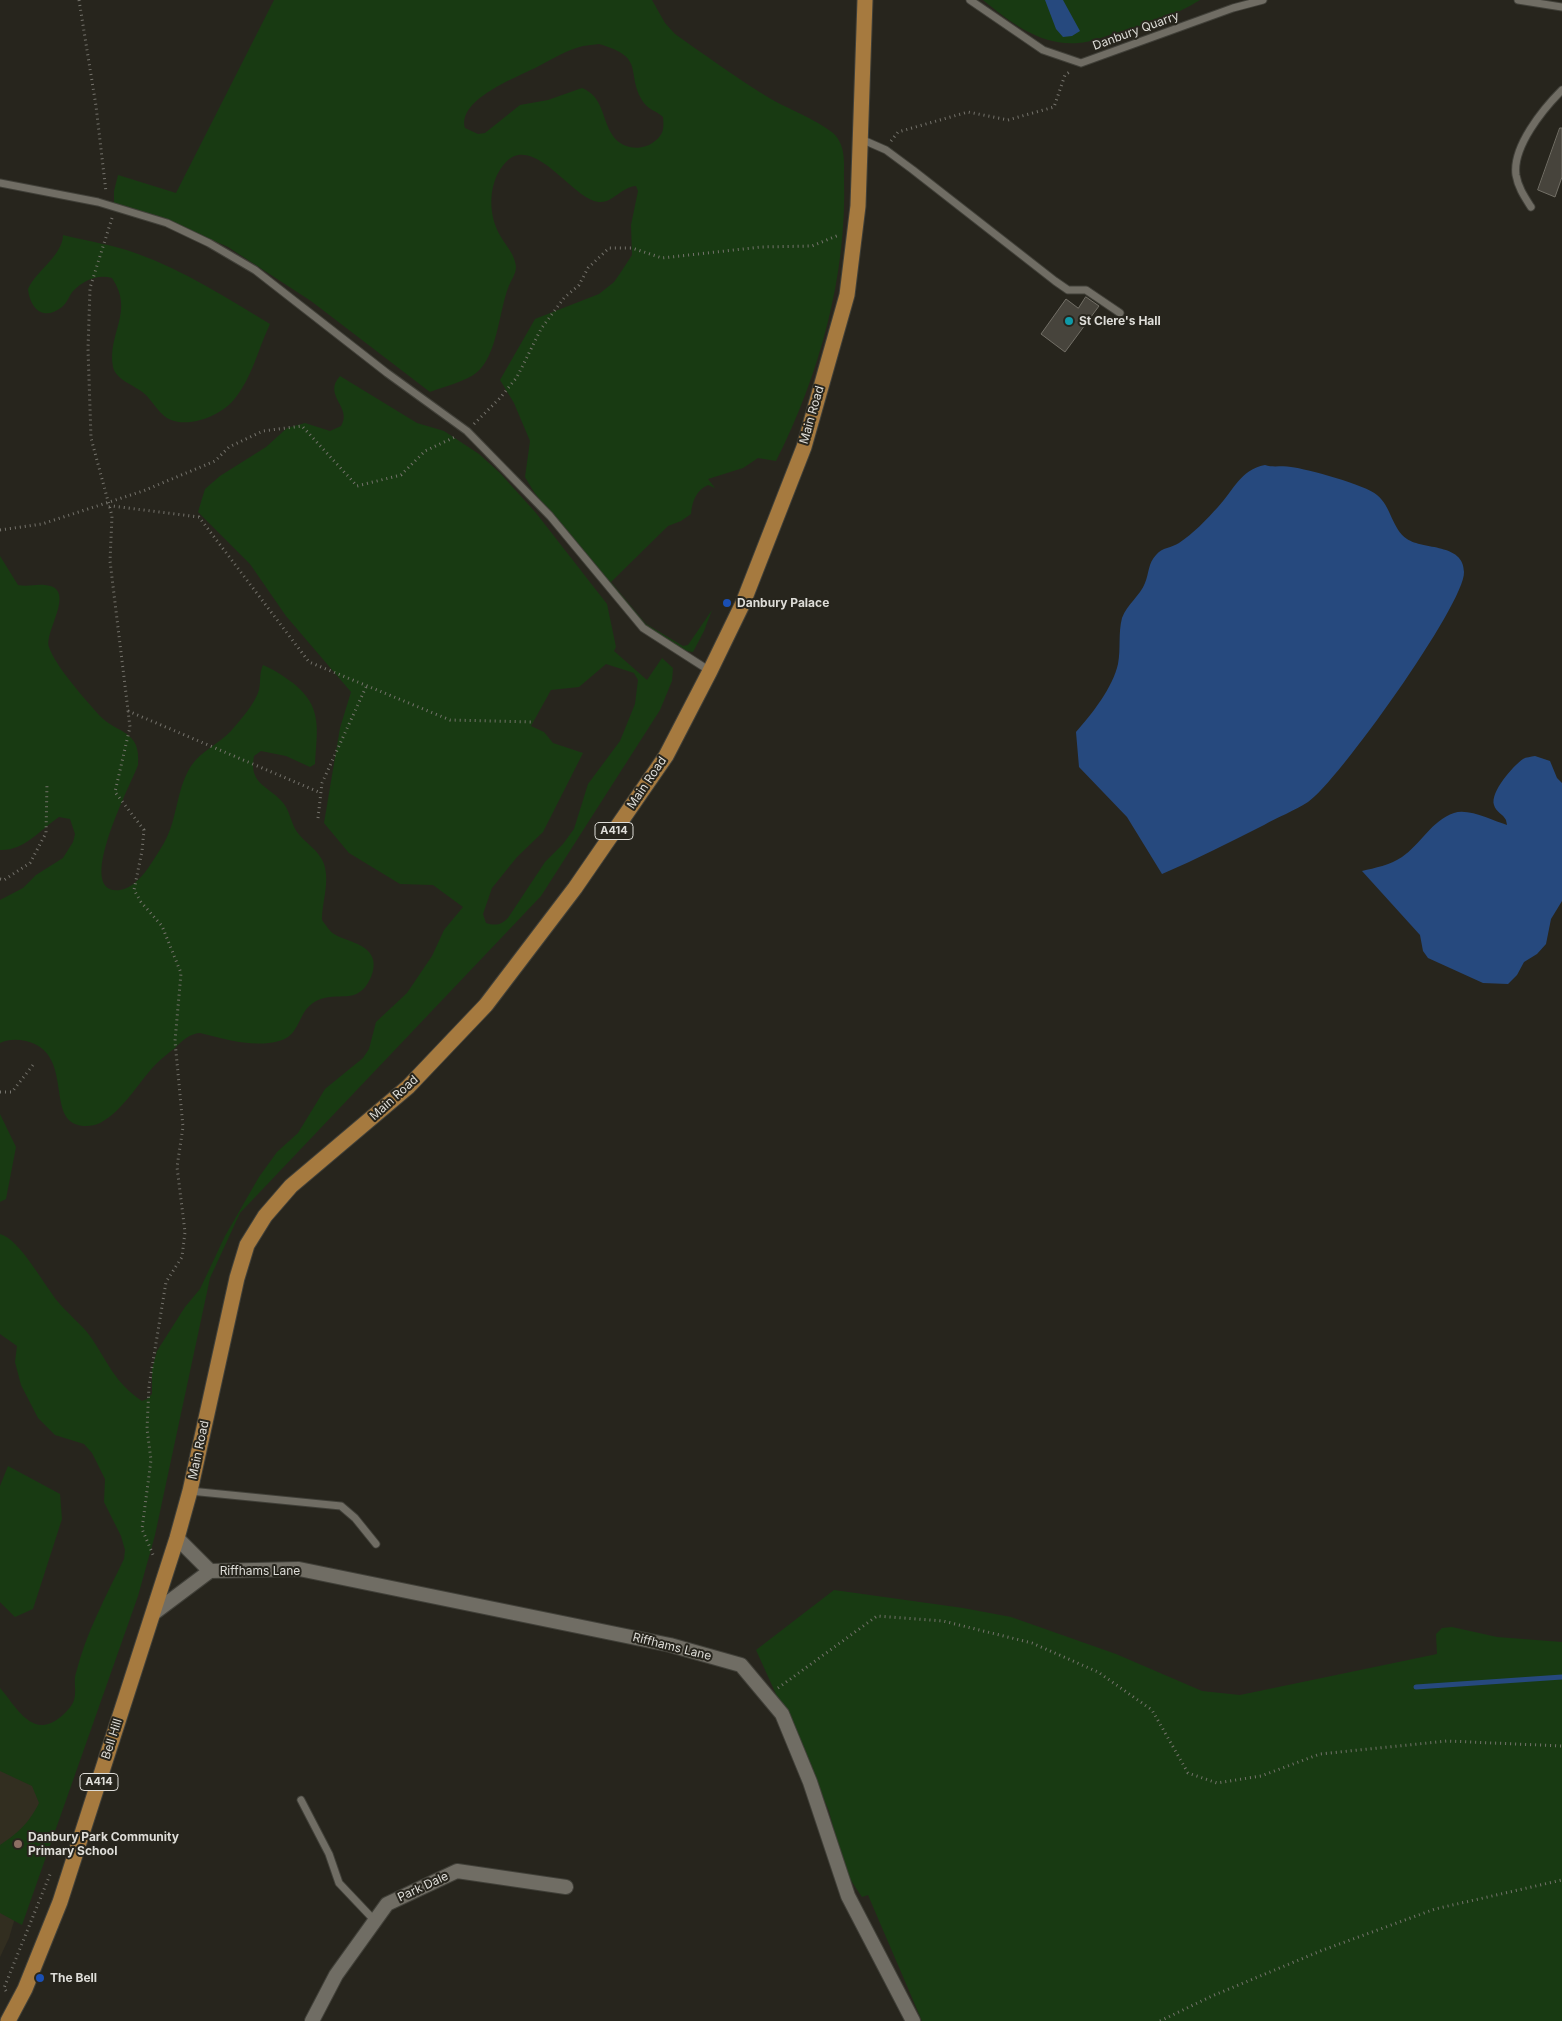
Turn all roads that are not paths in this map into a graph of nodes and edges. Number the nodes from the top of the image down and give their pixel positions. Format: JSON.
{"nodes":[{"id":1,"x":865,"y":0,"type":"edge"},
{"id":2,"x":970,"y":0,"type":"edge"},
{"id":3,"x":1263,"y":0,"type":"edge"},
{"id":4,"x":1518,"y":0,"type":"edge"},
{"id":5,"x":1562,"y":7,"type":"edge"},
{"id":6,"x":1562,"y":90,"type":"edge"},
{"id":7,"x":860,"y":139,"type":"junction"},
{"id":8,"x":0,"y":183,"type":"edge"},
{"id":9,"x":1531,"y":207,"type":"dead end"},
{"id":10,"x":1120,"y":312,"type":"dead end"},
{"id":11,"x":710,"y":671,"type":"junction"},
{"id":12,"x":190,"y":1491,"type":"junction"},
{"id":13,"x":177,"y":1538,"type":"junction"},
{"id":14,"x":376,"y":1544,"type":"dead end"},
{"id":15,"x":210,"y":1571,"type":"junction"},
{"id":16,"x":154,"y":1613,"type":"junction"},
{"id":17,"x":300,"y":1800,"type":"dead end"},
{"id":18,"x":566,"y":1887,"type":"dead end"},
{"id":19,"x":375,"y":1921,"type":"junction"},
{"id":20,"x":8,"y":2021,"type":"edge"},
{"id":21,"x":312,"y":2021,"type":"edge"},
{"id":22,"x":913,"y":2021,"type":"edge"}],
"edges":[{"from":1,"to":7,"type":"main road","name":"Main Road","number":"A414"},
{"from":2,"to":3,"type":"lane","name":"Danbury Quarry"},
{"from":4,"to":5,"type":"lane"},
{"from":6,"to":9,"type":"lane"},
{"from":7,"to":10,"type":"lane"},
{"from":7,"to":11,"type":"main road","name":"Main Road","number":"A414"},
{"from":8,"to":11,"type":"lane"},
{"from":11,"to":12,"type":"main road","name":"Main Road","number":"A414"},
{"from":12,"to":13,"type":"main road","name":"Main Road","number":"A414"},
{"from":12,"to":14,"type":"lane"},
{"from":13,"to":15,"type":"street","name":"Riffhams Lane"},
{"from":13,"to":16,"type":"main road","name":"Bell Hill","number":"A414"},
{"from":15,"to":16,"type":"street","name":"Riffhams Lane"},
{"from":15,"to":22,"type":"street","name":"Riffhams Lane"},
{"from":16,"to":20,"type":"main road","name":"Bell Hill","number":"A414"},
{"from":17,"to":19,"type":"lane"},
{"from":18,"to":19,"type":"street","name":"Park Dale"},
{"from":19,"to":21,"type":"street","name":"Park Dale"}]}
